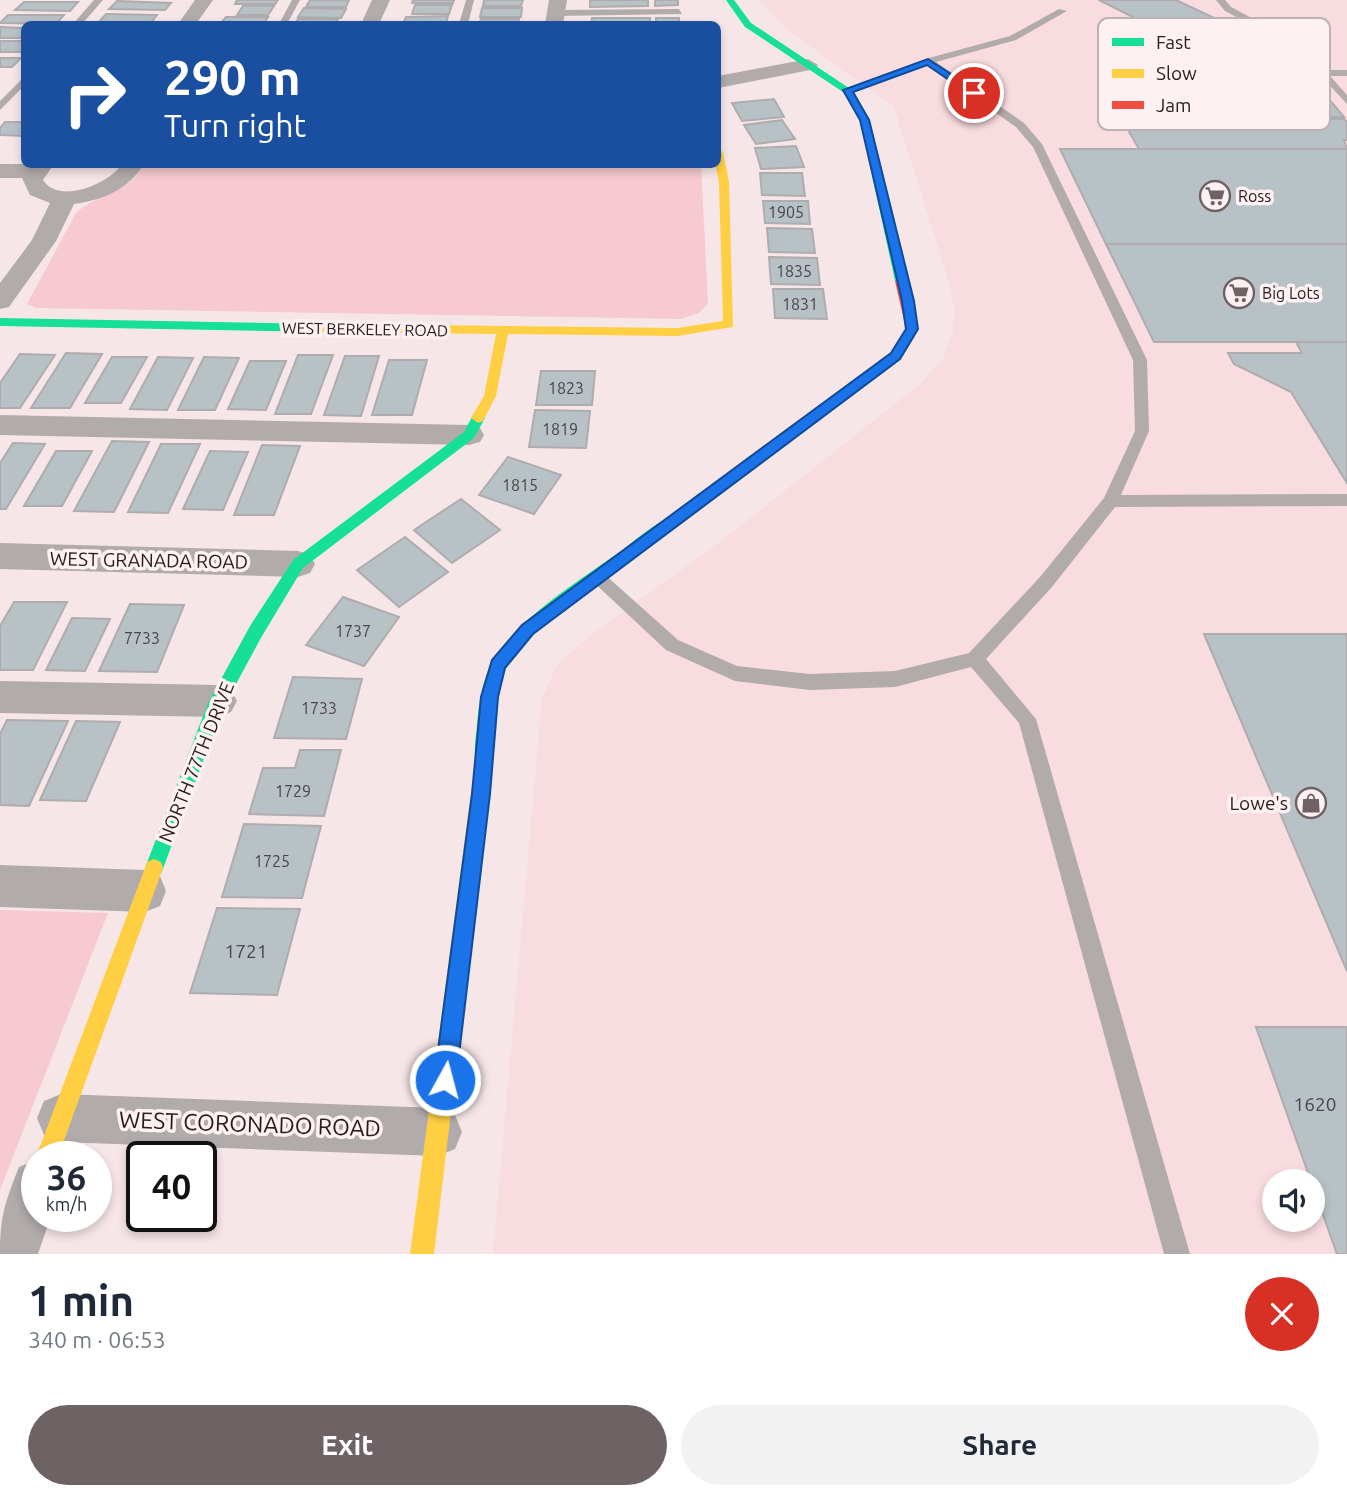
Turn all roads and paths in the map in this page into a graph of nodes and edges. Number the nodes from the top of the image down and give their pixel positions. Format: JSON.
{"nodes":[{"id":1,"x":100,"y":0,"type":"edge"},
{"id":2,"x":204,"y":0,"type":"edge"},
{"id":3,"x":296,"y":0,"type":"edge"},
{"id":4,"x":381,"y":0,"type":"edge"},
{"id":5,"x":470,"y":0,"type":"edge"},
{"id":6,"x":730,"y":0,"type":"edge"},
{"id":7,"x":1220,"y":0,"type":"edge"},
{"id":8,"x":1062,"y":11,"type":"dead end"},
{"id":9,"x":556,"y":12,"type":"edge"},
{"id":10,"x":679,"y":12,"type":"dead end"},
{"id":11,"x":1244,"y":18,"type":"edge"},
{"id":12,"x":80,"y":21,"type":"edge"},
{"id":13,"x":189,"y":21,"type":"edge"},
{"id":14,"x":285,"y":21,"type":"edge"},
{"id":15,"x":371,"y":21,"type":"edge"},
{"id":16,"x":464,"y":21,"type":"edge"},
{"id":17,"x":928,"y":61,"type":"junction"},
{"id":18,"x":808,"y":65,"type":"junction"},
{"id":19,"x":721,"y":81,"type":"edge"},
{"id":20,"x":1330,"y":82,"type":"edge"},
{"id":21,"x":21,"y":83,"type":"edge"},
{"id":22,"x":847,"y":90,"type":"junction"},
{"id":23,"x":1347,"y":101,"type":"edge"},
{"id":24,"x":0,"y":107,"type":"edge"},
{"id":25,"x":721,"y":167,"type":"edge"},
{"id":26,"x":39,"y":168,"type":"edge"},
{"id":27,"x":130,"y":168,"type":"edge"},
{"id":28,"x":0,"y":171,"type":"edge"},
{"id":29,"x":65,"y":197,"type":"junction"},
{"id":30,"x":0,"y":301,"type":"edge"},
{"id":31,"x":0,"y":321,"type":"edge"},
{"id":32,"x":502,"y":332,"type":"junction"},
{"id":33,"x":0,"y":425,"type":"edge"},
{"id":34,"x":469,"y":435,"type":"junction"},
{"id":35,"x":1347,"y":500,"type":"edge"},
{"id":36,"x":1111,"y":501,"type":"junction"},
{"id":37,"x":0,"y":556,"type":"edge"},
{"id":38,"x":298,"y":564,"type":"junction"},
{"id":39,"x":597,"y":578,"type":"junction"},
{"id":40,"x":975,"y":659,"type":"junction"},
{"id":41,"x":0,"y":697,"type":"edge"},
{"id":42,"x":218,"y":701,"type":"junction"},
{"id":43,"x":0,"y":886,"type":"edge"},
{"id":44,"x":145,"y":891,"type":"junction"},
{"id":45,"x":438,"y":1132,"type":"junction"},
{"id":46,"x":54,"y":1137,"type":"edge"},
{"id":47,"x":21,"y":1229,"type":"edge"},
{"id":48,"x":12,"y":1254,"type":"edge"},
{"id":49,"x":422,"y":1254,"type":"edge"},
{"id":50,"x":1178,"y":1254,"type":"edge"}],
"edges":[{"from":1,"to":12,"type":"lane"},
{"from":2,"to":13,"type":"street"},
{"from":3,"to":14,"type":"lane"},
{"from":4,"to":15,"type":"street"},
{"from":5,"to":16,"type":"lane"},
{"from":6,"to":18,"type":"street"},
{"from":7,"to":11,"type":"lane"},
{"from":8,"to":17,"type":"lane"},
{"from":9,"to":10,"type":"lane"},
{"from":17,"to":22,"type":"lane"},
{"from":17,"to":36,"type":"lane"},
{"from":18,"to":19,"type":"street"},
{"from":18,"to":22,"type":"street"},
{"from":20,"to":23,"type":"lane"},
{"from":21,"to":24,"type":"lane"},
{"from":22,"to":39,"type":"street"},
{"from":25,"to":32,"type":"street","name":"WEST BERKELEY ROAD"},
{"from":26,"to":28,"type":"street"},
{"from":26,"to":29,"type":"street"},
{"from":27,"to":29,"type":"street"},
{"from":29,"to":30,"type":"street"},
{"from":31,"to":32,"type":"street","name":"WEST BERKELEY ROAD"},
{"from":32,"to":34,"type":"street","name":"NORTH 77TH DRIVE"},
{"from":33,"to":34,"type":"street"},
{"from":34,"to":38,"type":"street","name":"NORTH 77TH DRIVE"},
{"from":35,"to":36,"type":"lane"},
{"from":36,"to":40,"type":"lane"},
{"from":37,"to":38,"type":"street","name":"WEST GRANADA ROAD"},
{"from":38,"to":42,"type":"street","name":"NORTH 77TH DRIVE"},
{"from":39,"to":40,"type":"lane"},
{"from":39,"to":45,"type":"street"},
{"from":40,"to":50,"type":"lane"},
{"from":41,"to":42,"type":"street"},
{"from":42,"to":44,"type":"street","name":"NORTH 77TH DRIVE"},
{"from":43,"to":44,"type":"street"},
{"from":44,"to":46,"type":"street","name":"NORTH 77TH DRIVE"},
{"from":45,"to":46,"type":"street","name":"WEST CORONADO ROAD"},
{"from":45,"to":49,"type":"street"},
{"from":47,"to":48,"type":"street"}]}
